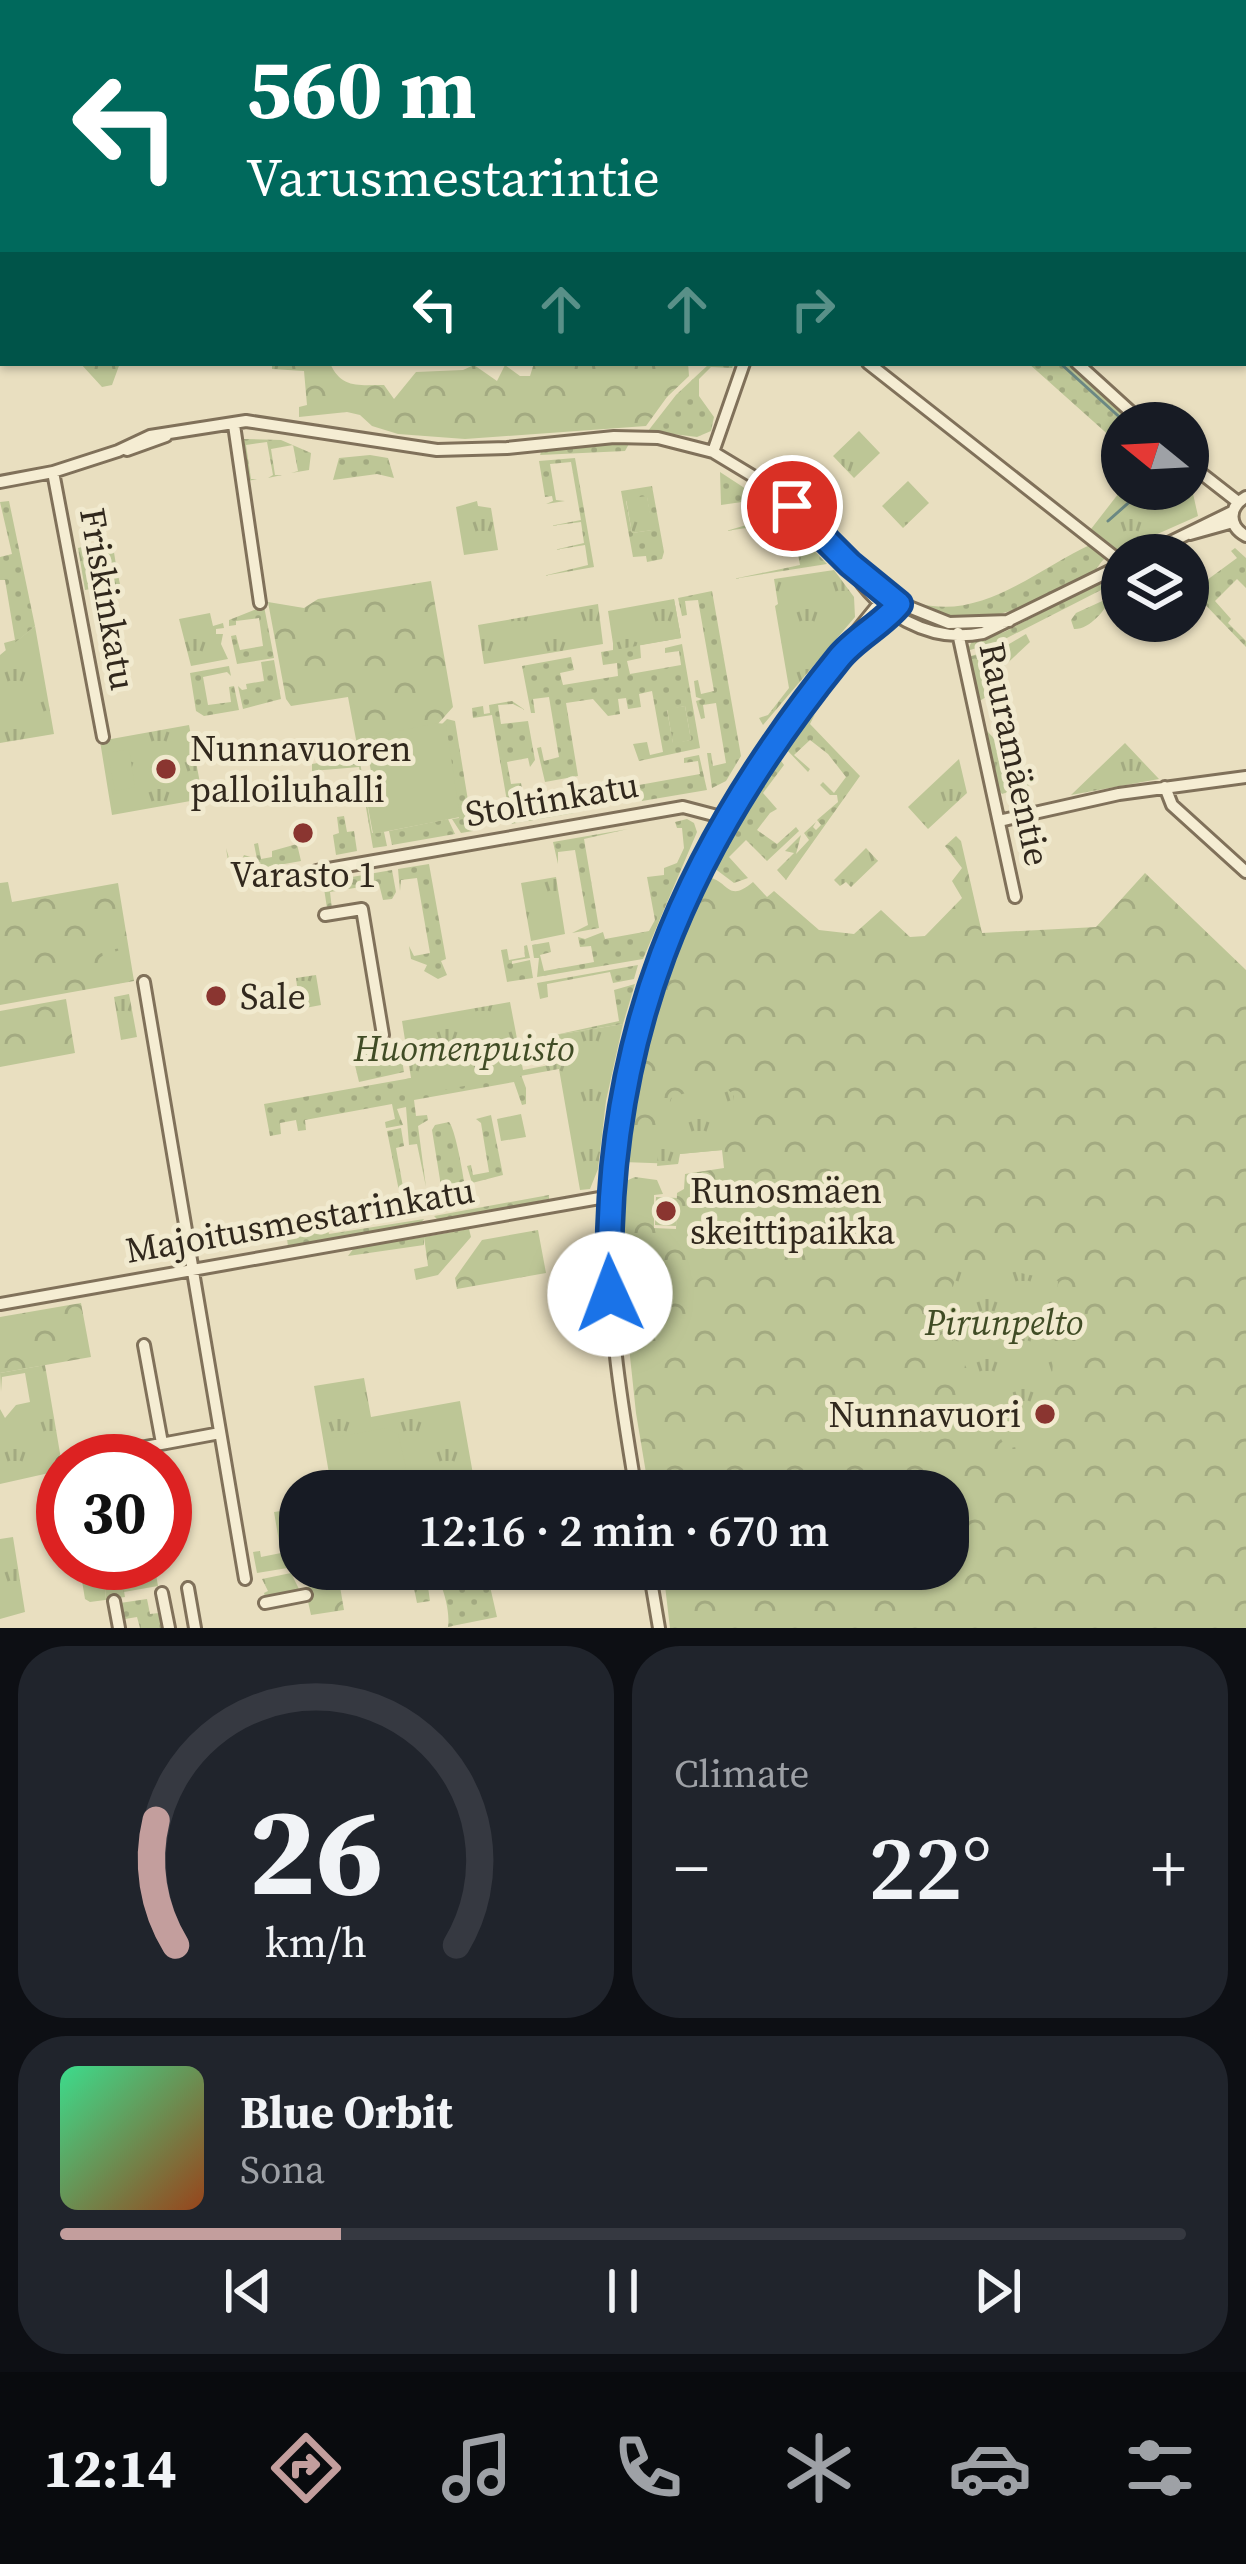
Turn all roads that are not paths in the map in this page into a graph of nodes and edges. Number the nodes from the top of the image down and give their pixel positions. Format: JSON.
{"nodes":[{"id":1,"x":743,"y":366,"type":"edge"},
{"id":2,"x":872,"y":366,"type":"edge"},
{"id":3,"x":1079,"y":366,"type":"edge"},
{"id":4,"x":1120,"y":402,"type":"edge"},
{"id":5,"x":234,"y":425,"type":"junction"},
{"id":6,"x":713,"y":452,"type":"junction"},
{"id":7,"x":53,"y":472,"type":"junction"},
{"id":8,"x":1209,"y":481,"type":"edge"},
{"id":9,"x":0,"y":482,"type":"edge"},
{"id":10,"x":1219,"y":490,"type":"junction"},
{"id":11,"x":1237,"y":508,"type":"edge"},
{"id":12,"x":1212,"y":519,"type":"junction"},
{"id":13,"x":1186,"y":534,"type":"edge"},
{"id":14,"x":1186,"y":534,"type":"edge"},
{"id":15,"x":1246,"y":536,"type":"edge"},
{"id":16,"x":1101,"y":547,"type":"edge"},
{"id":17,"x":1101,"y":575,"type":"edge"},
{"id":18,"x":883,"y":599,"type":"junction"},
{"id":19,"x":260,"y":603,"type":"dead end"},
{"id":20,"x":896,"y":608,"type":"junction"},
{"id":21,"x":958,"y":630,"type":"junction"},
{"id":22,"x":843,"y":653,"type":"junction"},
{"id":23,"x":103,"y":737,"type":"dead end"},
{"id":24,"x":1246,"y":777,"type":"edge"},
{"id":25,"x":1165,"y":788,"type":"junction"},
{"id":26,"x":724,"y":818,"type":"junction"},
{"id":27,"x":999,"y":820,"type":"junction"},
{"id":28,"x":317,"y":871,"type":"dead end"},
{"id":29,"x":1246,"y":872,"type":"edge"},
{"id":30,"x":1015,"y":897,"type":"dead end"},
{"id":31,"x":325,"y":915,"type":"dead end"},
{"id":32,"x":144,"y":982,"type":"dead end"},
{"id":33,"x":383,"y":1035,"type":"dead end"},
{"id":34,"x":611,"y":1196,"type":"junction"},
{"id":35,"x":194,"y":1270,"type":"junction"},
{"id":36,"x":0,"y":1304,"type":"edge"},
{"id":37,"x":144,"y":1345,"type":"dead end"},
{"id":38,"x":220,"y":1433,"type":"junction"},
{"id":39,"x":160,"y":1434,"type":"edge"},
{"id":40,"x":192,"y":1438,"type":"edge"},
{"id":41,"x":633,"y":1470,"type":"edge"},
{"id":42,"x":245,"y":1579,"type":"dead end"},
{"id":43,"x":188,"y":1590,"type":"edge"},
{"id":44,"x":652,"y":1590,"type":"edge"},
{"id":45,"x":163,"y":1593,"type":"dead end"},
{"id":46,"x":306,"y":1595,"type":"dead end"},
{"id":47,"x":114,"y":1601,"type":"dead end"},
{"id":48,"x":265,"y":1603,"type":"dead end"},
{"id":49,"x":119,"y":1628,"type":"edge"},
{"id":50,"x":169,"y":1628,"type":"edge"},
{"id":51,"x":195,"y":1628,"type":"edge"},
{"id":52,"x":658,"y":1628,"type":"edge"}],
"edges":[{"from":1,"to":6,"type":"street"},
{"from":2,"to":16,"type":"street"},
{"from":3,"to":4,"type":"street"},
{"from":5,"to":6,"type":"street"},
{"from":5,"to":7,"type":"street"},
{"from":5,"to":19,"type":"street"},
{"from":6,"to":18,"type":"street"},
{"from":7,"to":9,"type":"street"},
{"from":7,"to":23,"type":"street","name":"Friskinkatu"},
{"from":8,"to":10,"type":"street"},
{"from":10,"to":11,"type":"street"},
{"from":10,"to":12,"type":"street"},
{"from":11,"to":12,"type":"street"},
{"from":11,"to":13,"type":"street"},
{"from":11,"to":15,"type":"street"},
{"from":12,"to":14,"type":"street"},
{"from":17,"to":21,"type":"street"},
{"from":18,"to":20,"type":"street"},
{"from":18,"to":22,"type":"street"},
{"from":20,"to":21,"type":"street"},
{"from":20,"to":22,"type":"street"},
{"from":21,"to":27,"type":"street","name":"Rauramäentie"},
{"from":22,"to":26,"type":"street"},
{"from":24,"to":25,"type":"street"},
{"from":25,"to":27,"type":"street"},
{"from":25,"to":29,"type":"street"},
{"from":26,"to":28,"type":"street","name":"Stoltinkatu"},
{"from":26,"to":34,"type":"street"},
{"from":27,"to":30,"type":"street","name":"Rauramäentie"},
{"from":31,"to":33,"type":"street"},
{"from":32,"to":35,"type":"street"},
{"from":34,"to":35,"type":"street","name":"Majoitusmestarinkatu"},
{"from":34,"to":41,"type":"street"},
{"from":35,"to":36,"type":"street","name":"Majoitusmestarinkatu"},
{"from":35,"to":38,"type":"street"},
{"from":37,"to":39,"type":"street"},
{"from":38,"to":40,"type":"street"},
{"from":38,"to":42,"type":"street"},
{"from":43,"to":51,"type":"street"},
{"from":44,"to":52,"type":"street"},
{"from":45,"to":50,"type":"street"},
{"from":46,"to":48,"type":"street"},
{"from":47,"to":49,"type":"street"}]}
